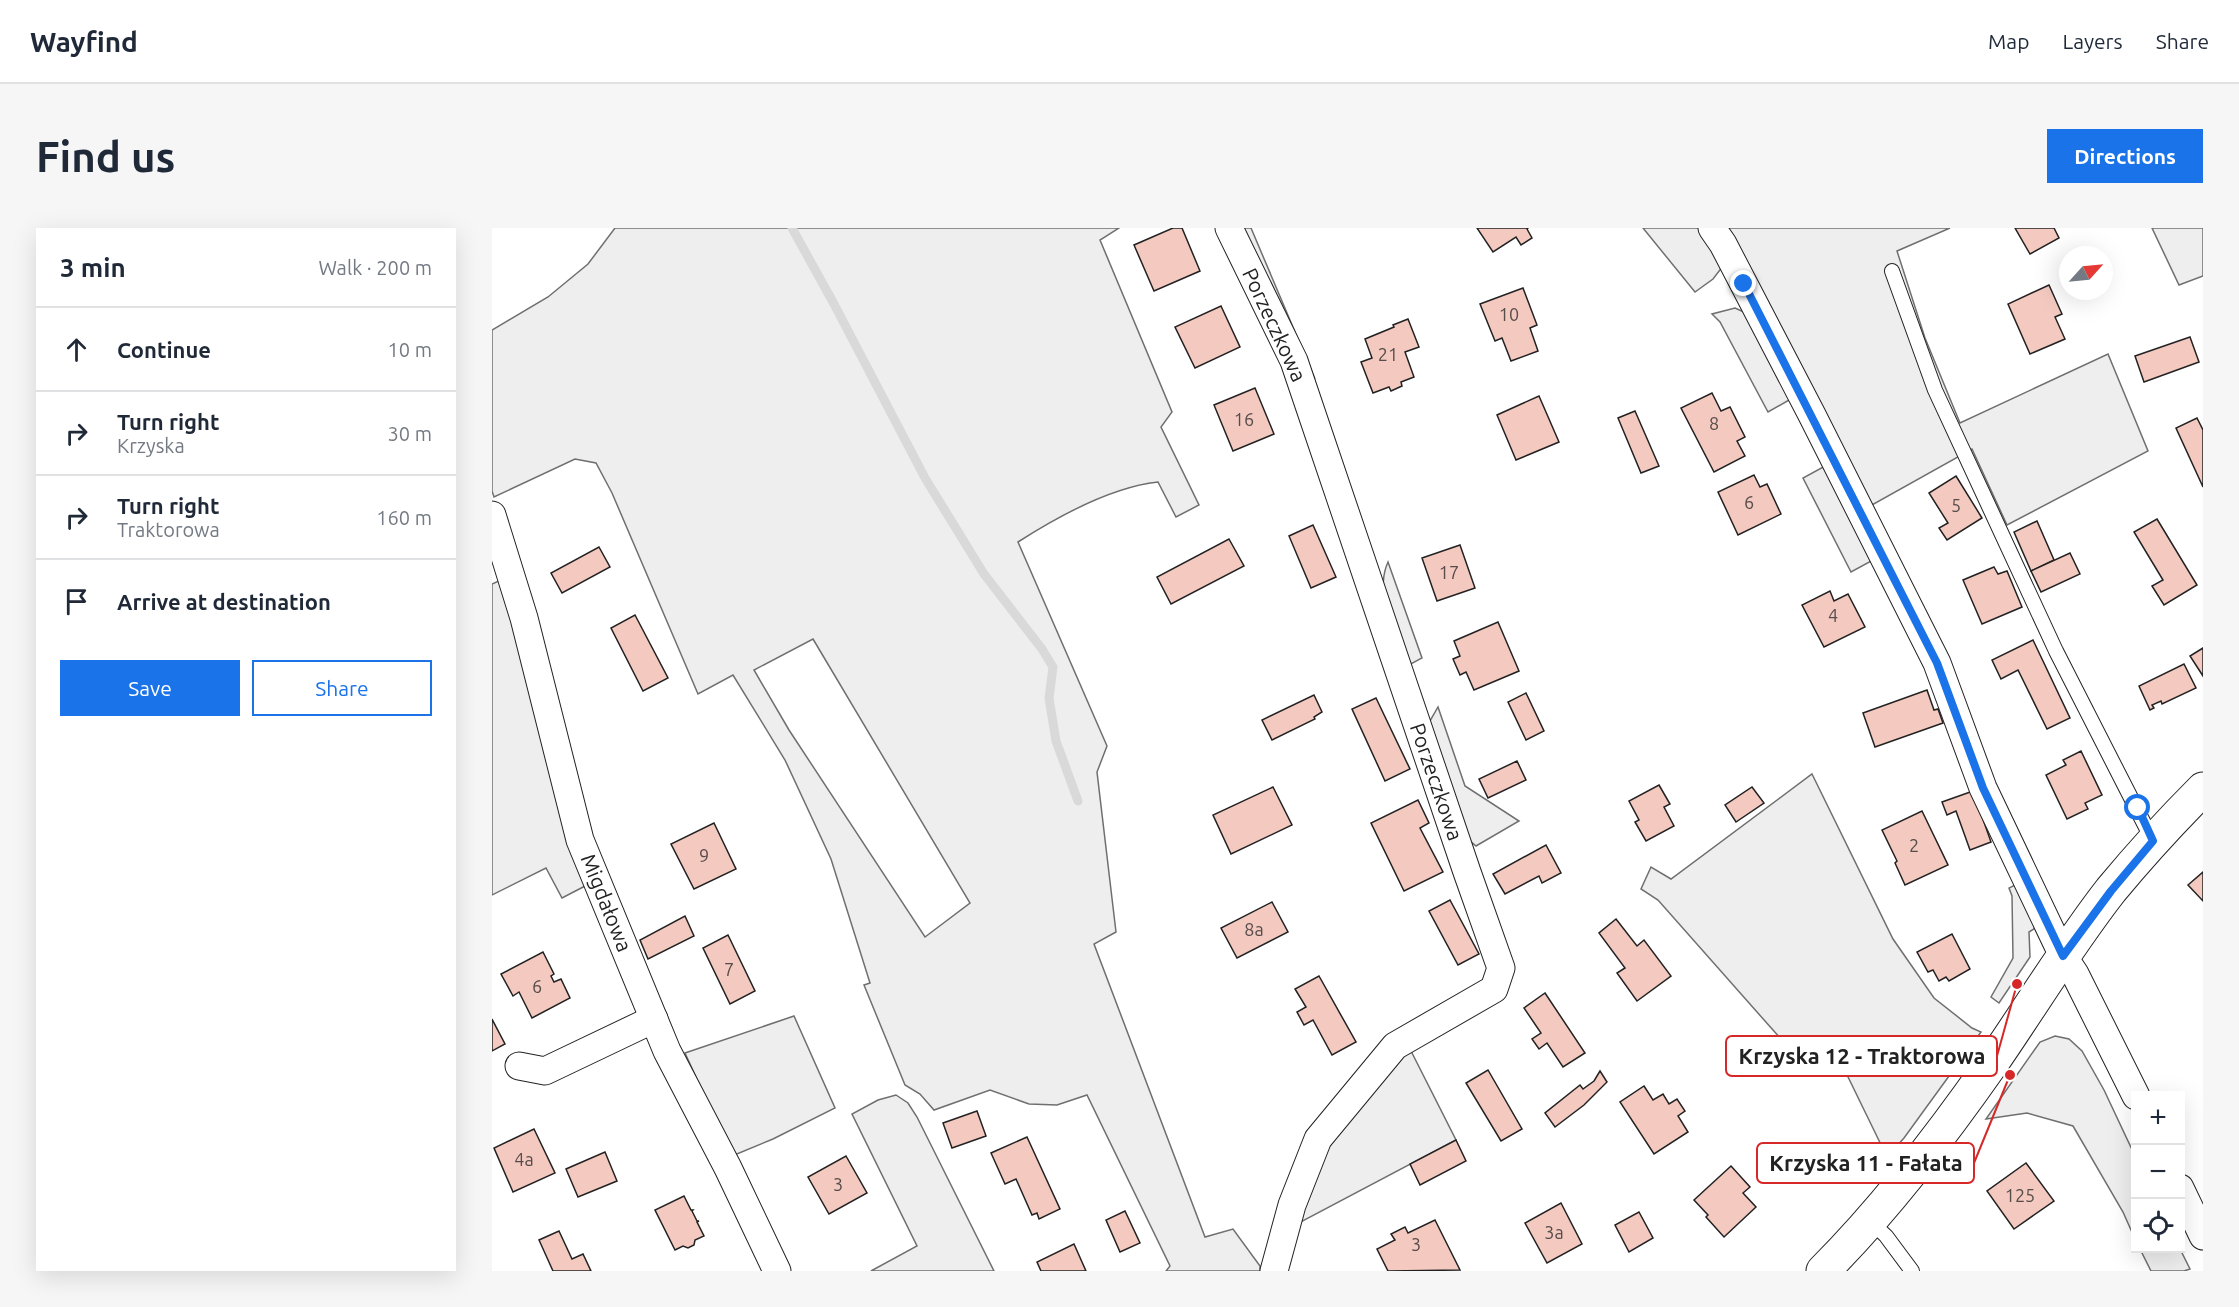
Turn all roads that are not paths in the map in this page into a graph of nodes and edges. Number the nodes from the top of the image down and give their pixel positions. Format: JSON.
{"nodes":[{"id":1,"x":1228,"y":228,"type":"edge"},
{"id":2,"x":1712,"y":228,"type":"edge"},
{"id":3,"x":1892,"y":271,"type":"dead end"},
{"id":4,"x":492,"y":515,"type":"edge"},
{"id":5,"x":2203,"y":789,"type":"edge"},
{"id":6,"x":2153,"y":841,"type":"junction"},
{"id":7,"x":2063,"y":956,"type":"junction"},
{"id":8,"x":654,"y":1019,"type":"junction"},
{"id":9,"x":519,"y":1066,"type":"dead end"},
{"id":10,"x":2134,"y":1091,"type":"edge"},
{"id":11,"x":2185,"y":1197,"type":"edge"},
{"id":12,"x":1870,"y":1222,"type":"junction"},
{"id":13,"x":2203,"y":1236,"type":"edge"},
{"id":14,"x":777,"y":1271,"type":"edge"},
{"id":15,"x":1274,"y":1271,"type":"edge"},
{"id":16,"x":1823,"y":1271,"type":"edge"},
{"id":17,"x":1912,"y":1271,"type":"edge"}],
"edges":[{"from":1,"to":15,"type":"street","name":"Porzeczkowa"},
{"from":2,"to":7,"type":"street"},
{"from":3,"to":6,"type":"lane"},
{"from":4,"to":8,"type":"street","name":"Migdałowa"},
{"from":5,"to":6,"type":"street"},
{"from":6,"to":7,"type":"street"},
{"from":7,"to":10,"type":"street"},
{"from":7,"to":12,"type":"street"},
{"from":8,"to":9,"type":"street"},
{"from":8,"to":14,"type":"street","name":"Migdałowa"},
{"from":11,"to":13,"type":"street"},
{"from":12,"to":16,"type":"street"},
{"from":12,"to":17,"type":"lane"}]}
